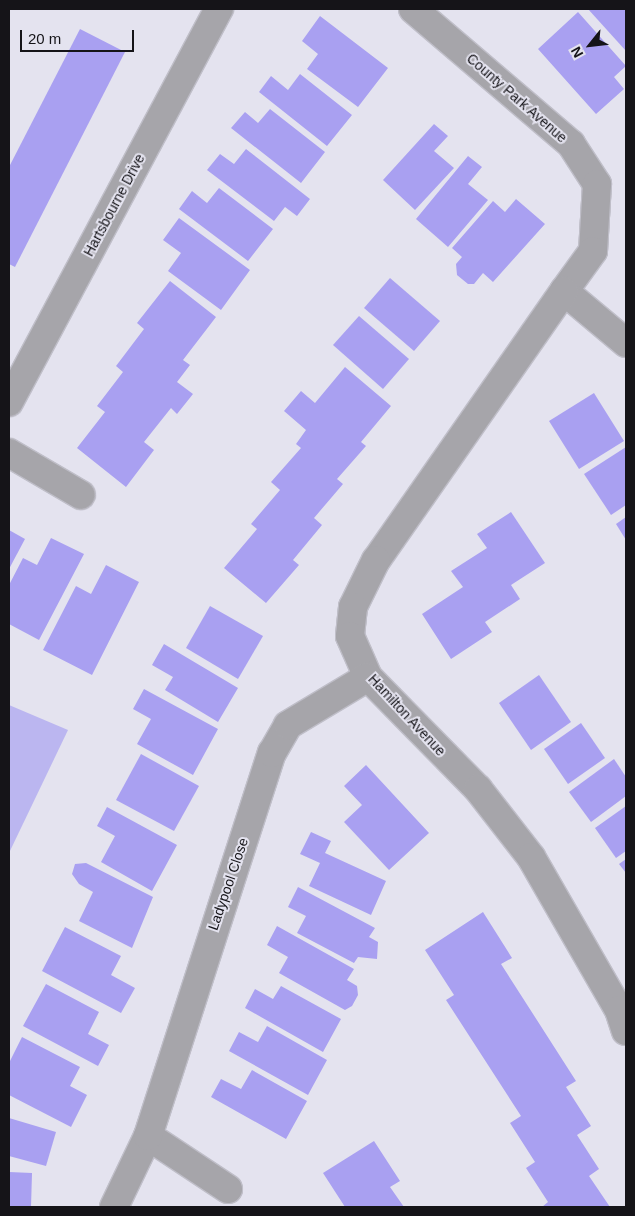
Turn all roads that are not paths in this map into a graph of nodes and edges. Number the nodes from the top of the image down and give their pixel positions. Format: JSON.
{"nodes":[{"id":1,"x":219,"y":9,"type":"edge"},
{"id":2,"x":413,"y":9,"type":"edge"},
{"id":3,"x":564,"y":291,"type":"junction"},
{"id":4,"x":626,"y":343,"type":"edge"},
{"id":5,"x":9,"y":402,"type":"edge"},
{"id":6,"x":9,"y":453,"type":"edge"},
{"id":7,"x":80,"y":495,"type":"dead end"},
{"id":8,"x":368,"y":677,"type":"junction"},
{"id":9,"x":626,"y":1031,"type":"edge"},
{"id":10,"x":148,"y":1136,"type":"junction"},
{"id":11,"x":228,"y":1190,"type":"dead end"},
{"id":12,"x":114,"y":1207,"type":"edge"}],
"edges":[{"from":1,"to":5,"type":"street","name":"Hartsbourne Drive"},
{"from":2,"to":3,"type":"street","name":"County Park Avenue"},
{"from":3,"to":4,"type":"street"},
{"from":3,"to":8,"type":"street","name":"Hamilton Avenue"},
{"from":6,"to":7,"type":"street"},
{"from":8,"to":9,"type":"street","name":"Hamilton Avenue"},
{"from":8,"to":10,"type":"street","name":"Ladypool Close"},
{"from":10,"to":11,"type":"street"},
{"from":10,"to":12,"type":"street","name":"Ladypool Close"}]}
